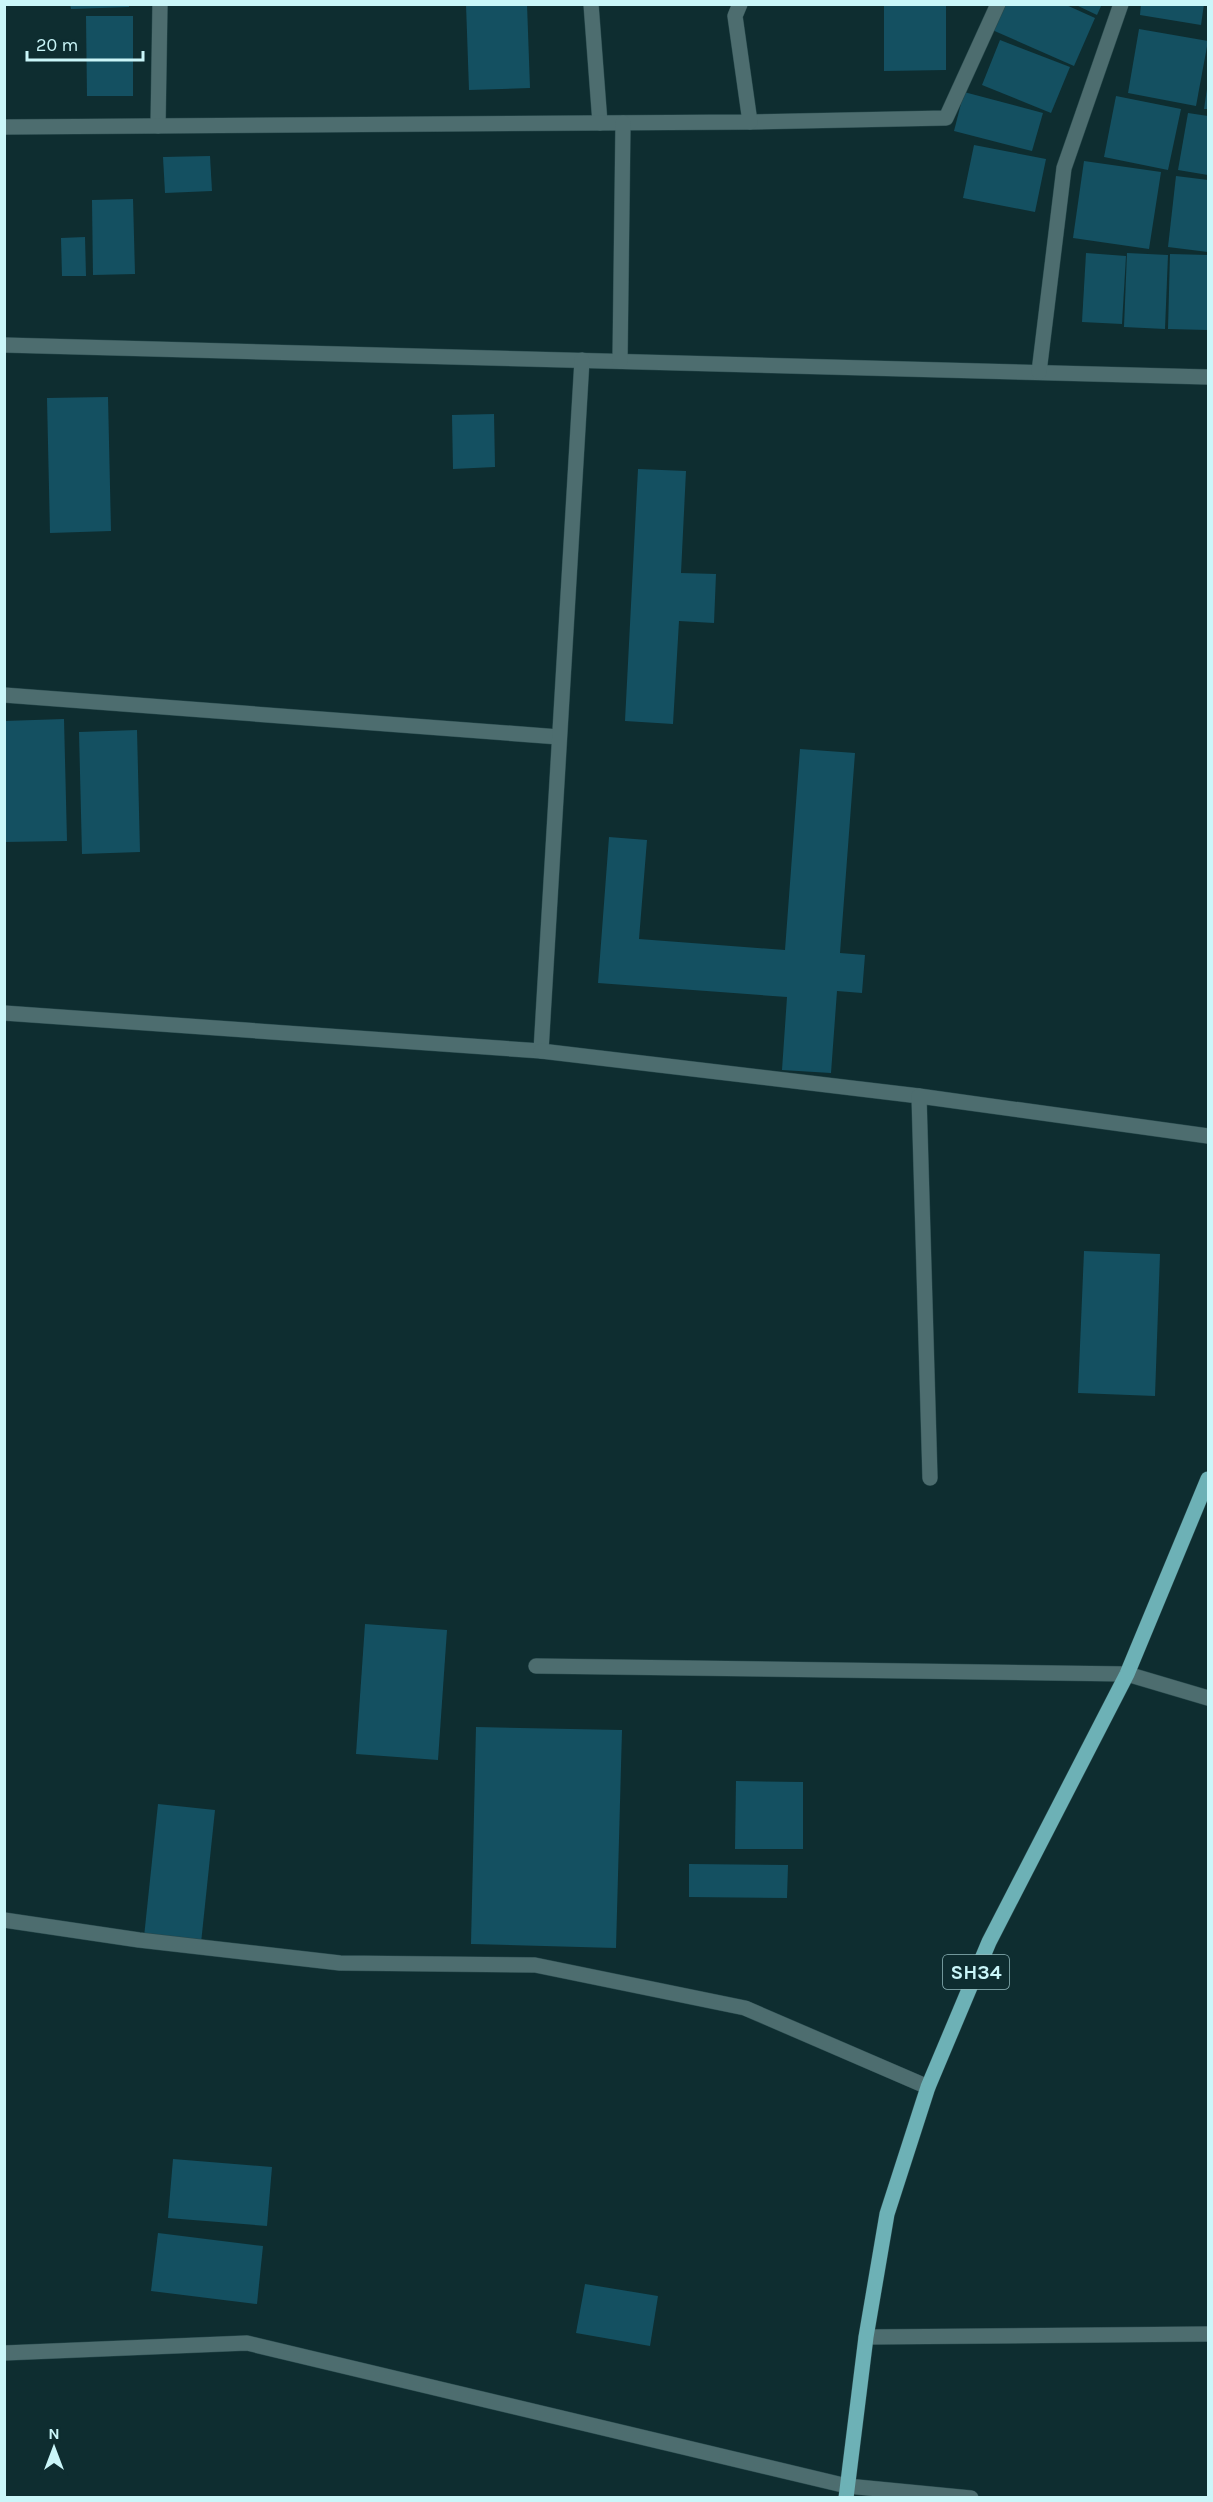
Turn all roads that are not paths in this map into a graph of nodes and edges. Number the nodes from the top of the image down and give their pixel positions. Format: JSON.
{"nodes":[{"id":1,"x":160,"y":4,"type":"edge"},
{"id":2,"x":591,"y":4,"type":"edge"},
{"id":3,"x":740,"y":4,"type":"edge"},
{"id":4,"x":998,"y":4,"type":"edge"},
{"id":5,"x":1121,"y":4,"type":"edge"},
{"id":6,"x":750,"y":122,"type":"junction"},
{"id":7,"x":600,"y":123,"type":"junction"},
{"id":8,"x":623,"y":123,"type":"junction"},
{"id":9,"x":158,"y":126,"type":"junction"},
{"id":10,"x":4,"y":127,"type":"edge"},
{"id":11,"x":4,"y":345,"type":"edge"},
{"id":12,"x":582,"y":360,"type":"junction"},
{"id":13,"x":620,"y":362,"type":"junction"},
{"id":14,"x":1039,"y":372,"type":"junction"},
{"id":15,"x":1209,"y":377,"type":"edge"},
{"id":16,"x":4,"y":695,"type":"edge"},
{"id":17,"x":559,"y":737,"type":"junction"},
{"id":18,"x":4,"y":1013,"type":"edge"},
{"id":19,"x":542,"y":1051,"type":"junction"},
{"id":20,"x":919,"y":1096,"type":"junction"},
{"id":21,"x":1209,"y":1136,"type":"edge"},
{"id":22,"x":930,"y":1478,"type":"dead end"},
{"id":23,"x":1209,"y":1479,"type":"edge"},
{"id":24,"x":536,"y":1666,"type":"dead end"},
{"id":25,"x":1127,"y":1674,"type":"junction"},
{"id":26,"x":1209,"y":1698,"type":"edge"},
{"id":27,"x":4,"y":1920,"type":"edge"},
{"id":28,"x":928,"y":2087,"type":"junction"},
{"id":29,"x":1209,"y":2334,"type":"edge"},
{"id":30,"x":866,"y":2337,"type":"junction"},
{"id":31,"x":4,"y":2353,"type":"edge"},
{"id":32,"x":847,"y":2492,"type":"edge"},
{"id":33,"x":971,"y":2498,"type":"edge"}],
"edges":[{"from":1,"to":9,"type":"street"},
{"from":2,"to":7,"type":"street"},
{"from":3,"to":6,"type":"street"},
{"from":4,"to":6,"type":"street"},
{"from":5,"to":14,"type":"street"},
{"from":6,"to":8,"type":"street"},
{"from":7,"to":8,"type":"street"},
{"from":7,"to":9,"type":"street"},
{"from":8,"to":13,"type":"street"},
{"from":9,"to":10,"type":"street"},
{"from":11,"to":12,"type":"street"},
{"from":12,"to":13,"type":"street"},
{"from":12,"to":17,"type":"street"},
{"from":13,"to":14,"type":"street"},
{"from":14,"to":15,"type":"street"},
{"from":16,"to":17,"type":"street"},
{"from":17,"to":19,"type":"street"},
{"from":18,"to":19,"type":"street"},
{"from":19,"to":20,"type":"street"},
{"from":20,"to":21,"type":"street"},
{"from":20,"to":22,"type":"street"},
{"from":23,"to":25,"type":"main road","number":"SH34"},
{"from":24,"to":25,"type":"street"},
{"from":25,"to":26,"type":"street"},
{"from":25,"to":28,"type":"main road","number":"SH34"},
{"from":27,"to":28,"type":"street"},
{"from":28,"to":30,"type":"main road","number":"SH34"},
{"from":29,"to":30,"type":"street"},
{"from":30,"to":32,"type":"main road","number":"SH34"},
{"from":31,"to":32,"type":"street"},
{"from":32,"to":33,"type":"street"}]}
